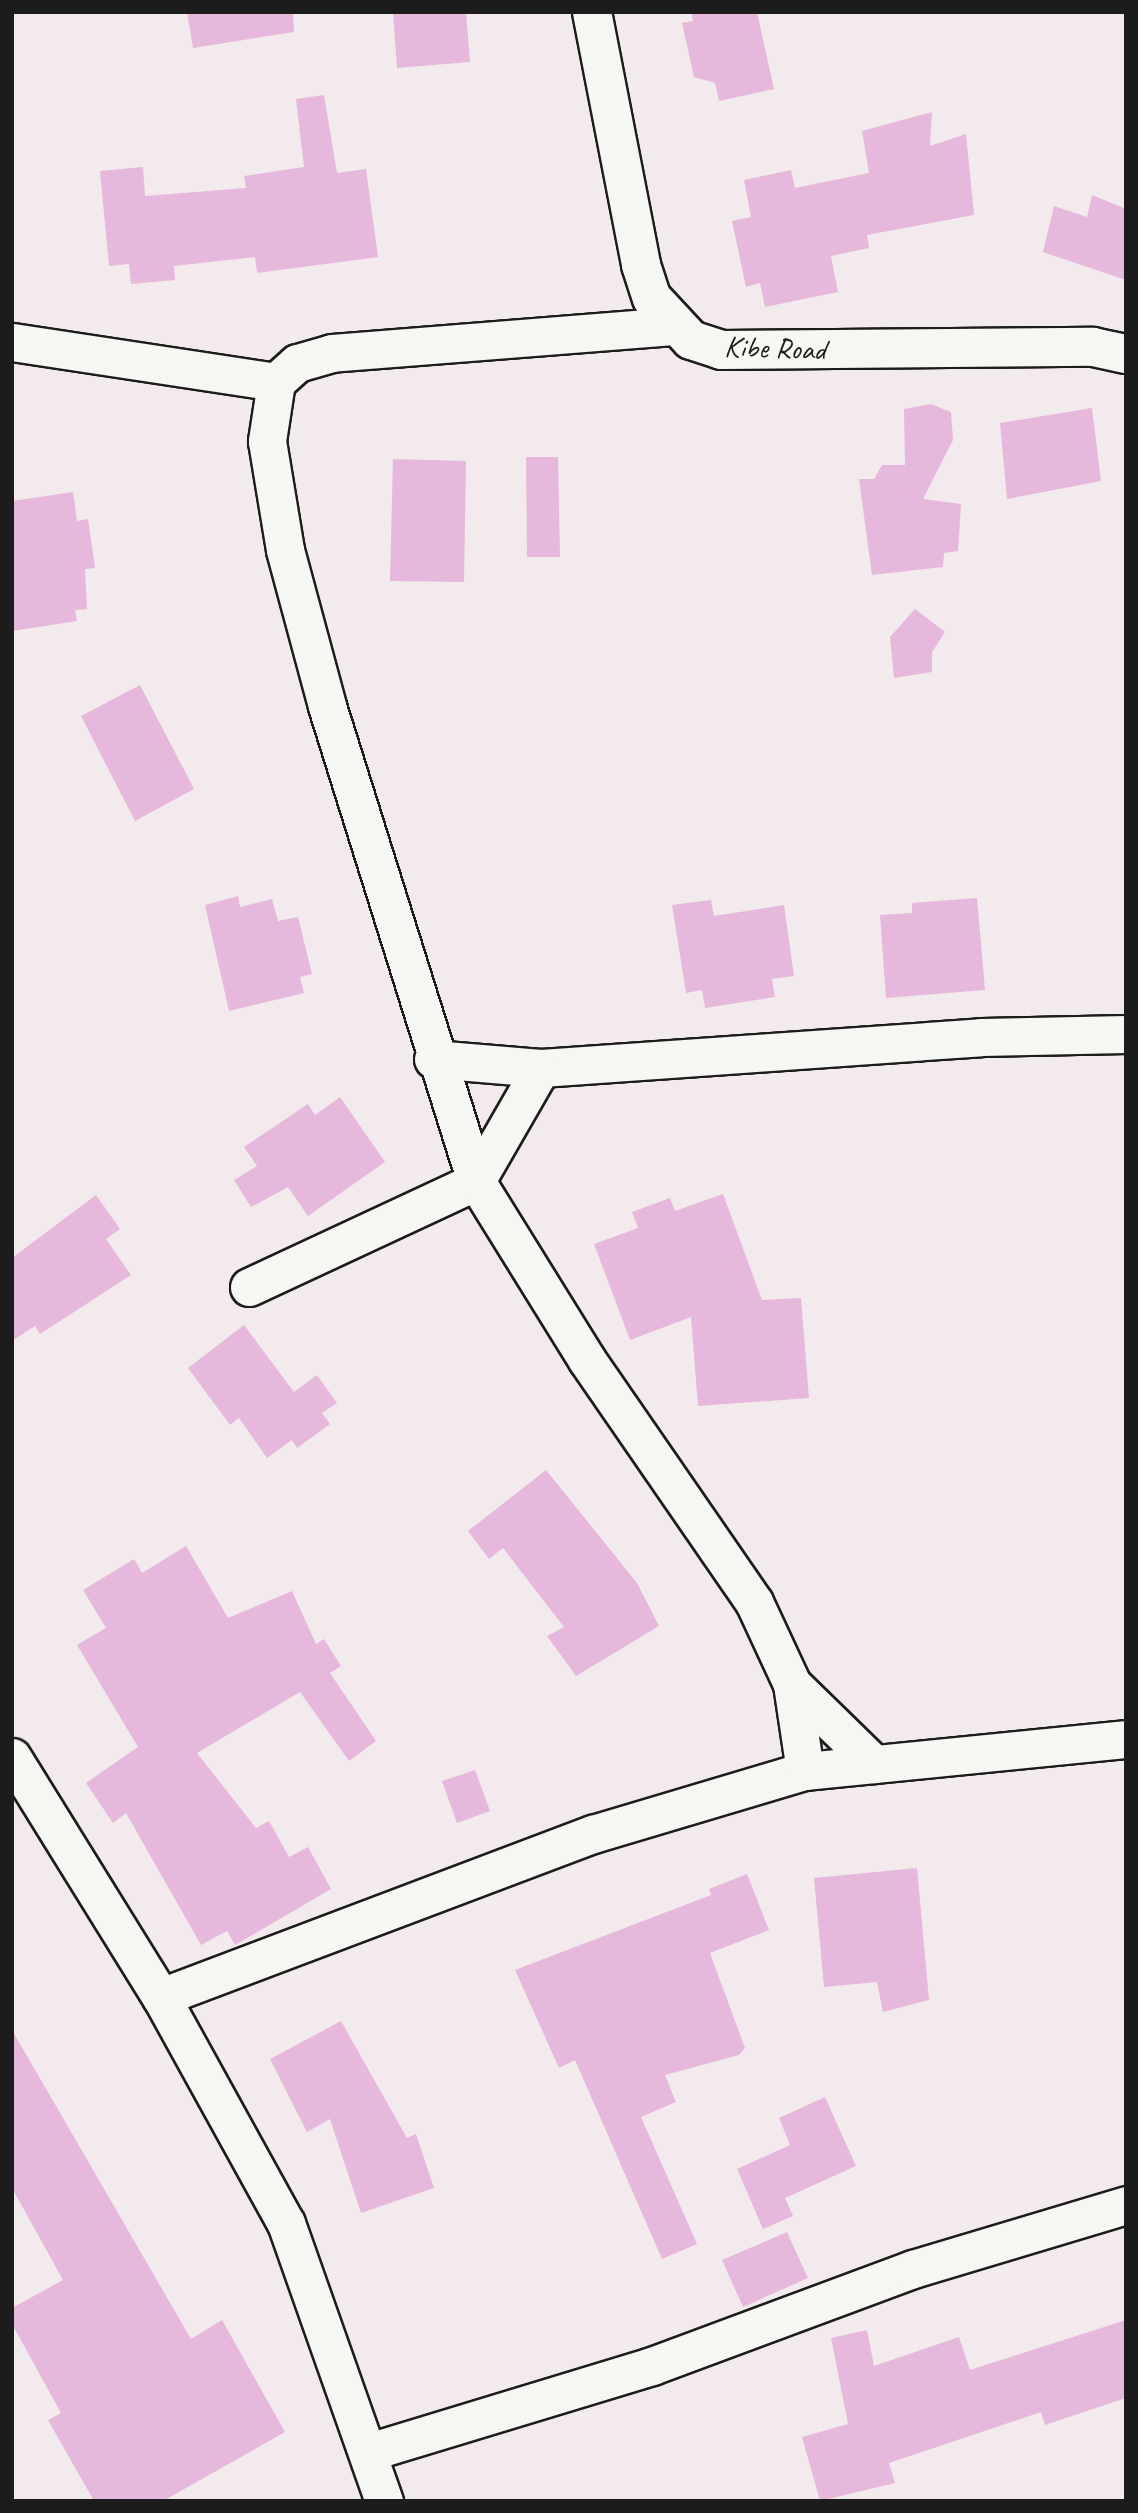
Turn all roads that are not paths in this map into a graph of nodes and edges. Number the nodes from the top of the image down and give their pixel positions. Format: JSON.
{"nodes":[{"id":1,"x":592,"y":12,"type":"edge"},
{"id":2,"x":673,"y":326,"type":"junction"},
{"id":3,"x":12,"y":342,"type":"edge"},
{"id":4,"x":1126,"y":354,"type":"edge"},
{"id":5,"x":276,"y":382,"type":"junction"},
{"id":6,"x":1126,"y":1034,"type":"edge"},
{"id":7,"x":433,"y":1059,"type":"junction"},
{"id":8,"x":541,"y":1068,"type":"junction"},
{"id":9,"x":476,"y":1181,"type":"junction"},
{"id":10,"x":249,"y":1287,"type":"dead end"},
{"id":11,"x":792,"y":1684,"type":"junction"},
{"id":12,"x":1126,"y":1739,"type":"edge"},
{"id":13,"x":12,"y":1757,"type":"edge"},
{"id":14,"x":874,"y":1764,"type":"junction"},
{"id":15,"x":805,"y":1772,"type":"junction"},
{"id":16,"x":160,"y":1997,"type":"junction"},
{"id":17,"x":1126,"y":2205,"type":"edge"},
{"id":18,"x":372,"y":2451,"type":"junction"},
{"id":19,"x":384,"y":2501,"type":"edge"}],
"edges":[{"from":1,"to":2,"type":"street","name":"Kibe Road"},
{"from":2,"to":4,"type":"street","name":"Kibe Road"},
{"from":2,"to":5,"type":"street"},
{"from":3,"to":5,"type":"street"},
{"from":5,"to":7,"type":"street"},
{"from":6,"to":8,"type":"street"},
{"from":7,"to":8,"type":"street"},
{"from":7,"to":9,"type":"street"},
{"from":8,"to":9,"type":"street"},
{"from":9,"to":10,"type":"street"},
{"from":9,"to":11,"type":"street"},
{"from":11,"to":14,"type":"street"},
{"from":11,"to":15,"type":"street"},
{"from":12,"to":14,"type":"street"},
{"from":13,"to":16,"type":"street"},
{"from":14,"to":15,"type":"street"},
{"from":15,"to":16,"type":"street"},
{"from":16,"to":18,"type":"street"},
{"from":17,"to":18,"type":"street"},
{"from":18,"to":19,"type":"street"}]}
